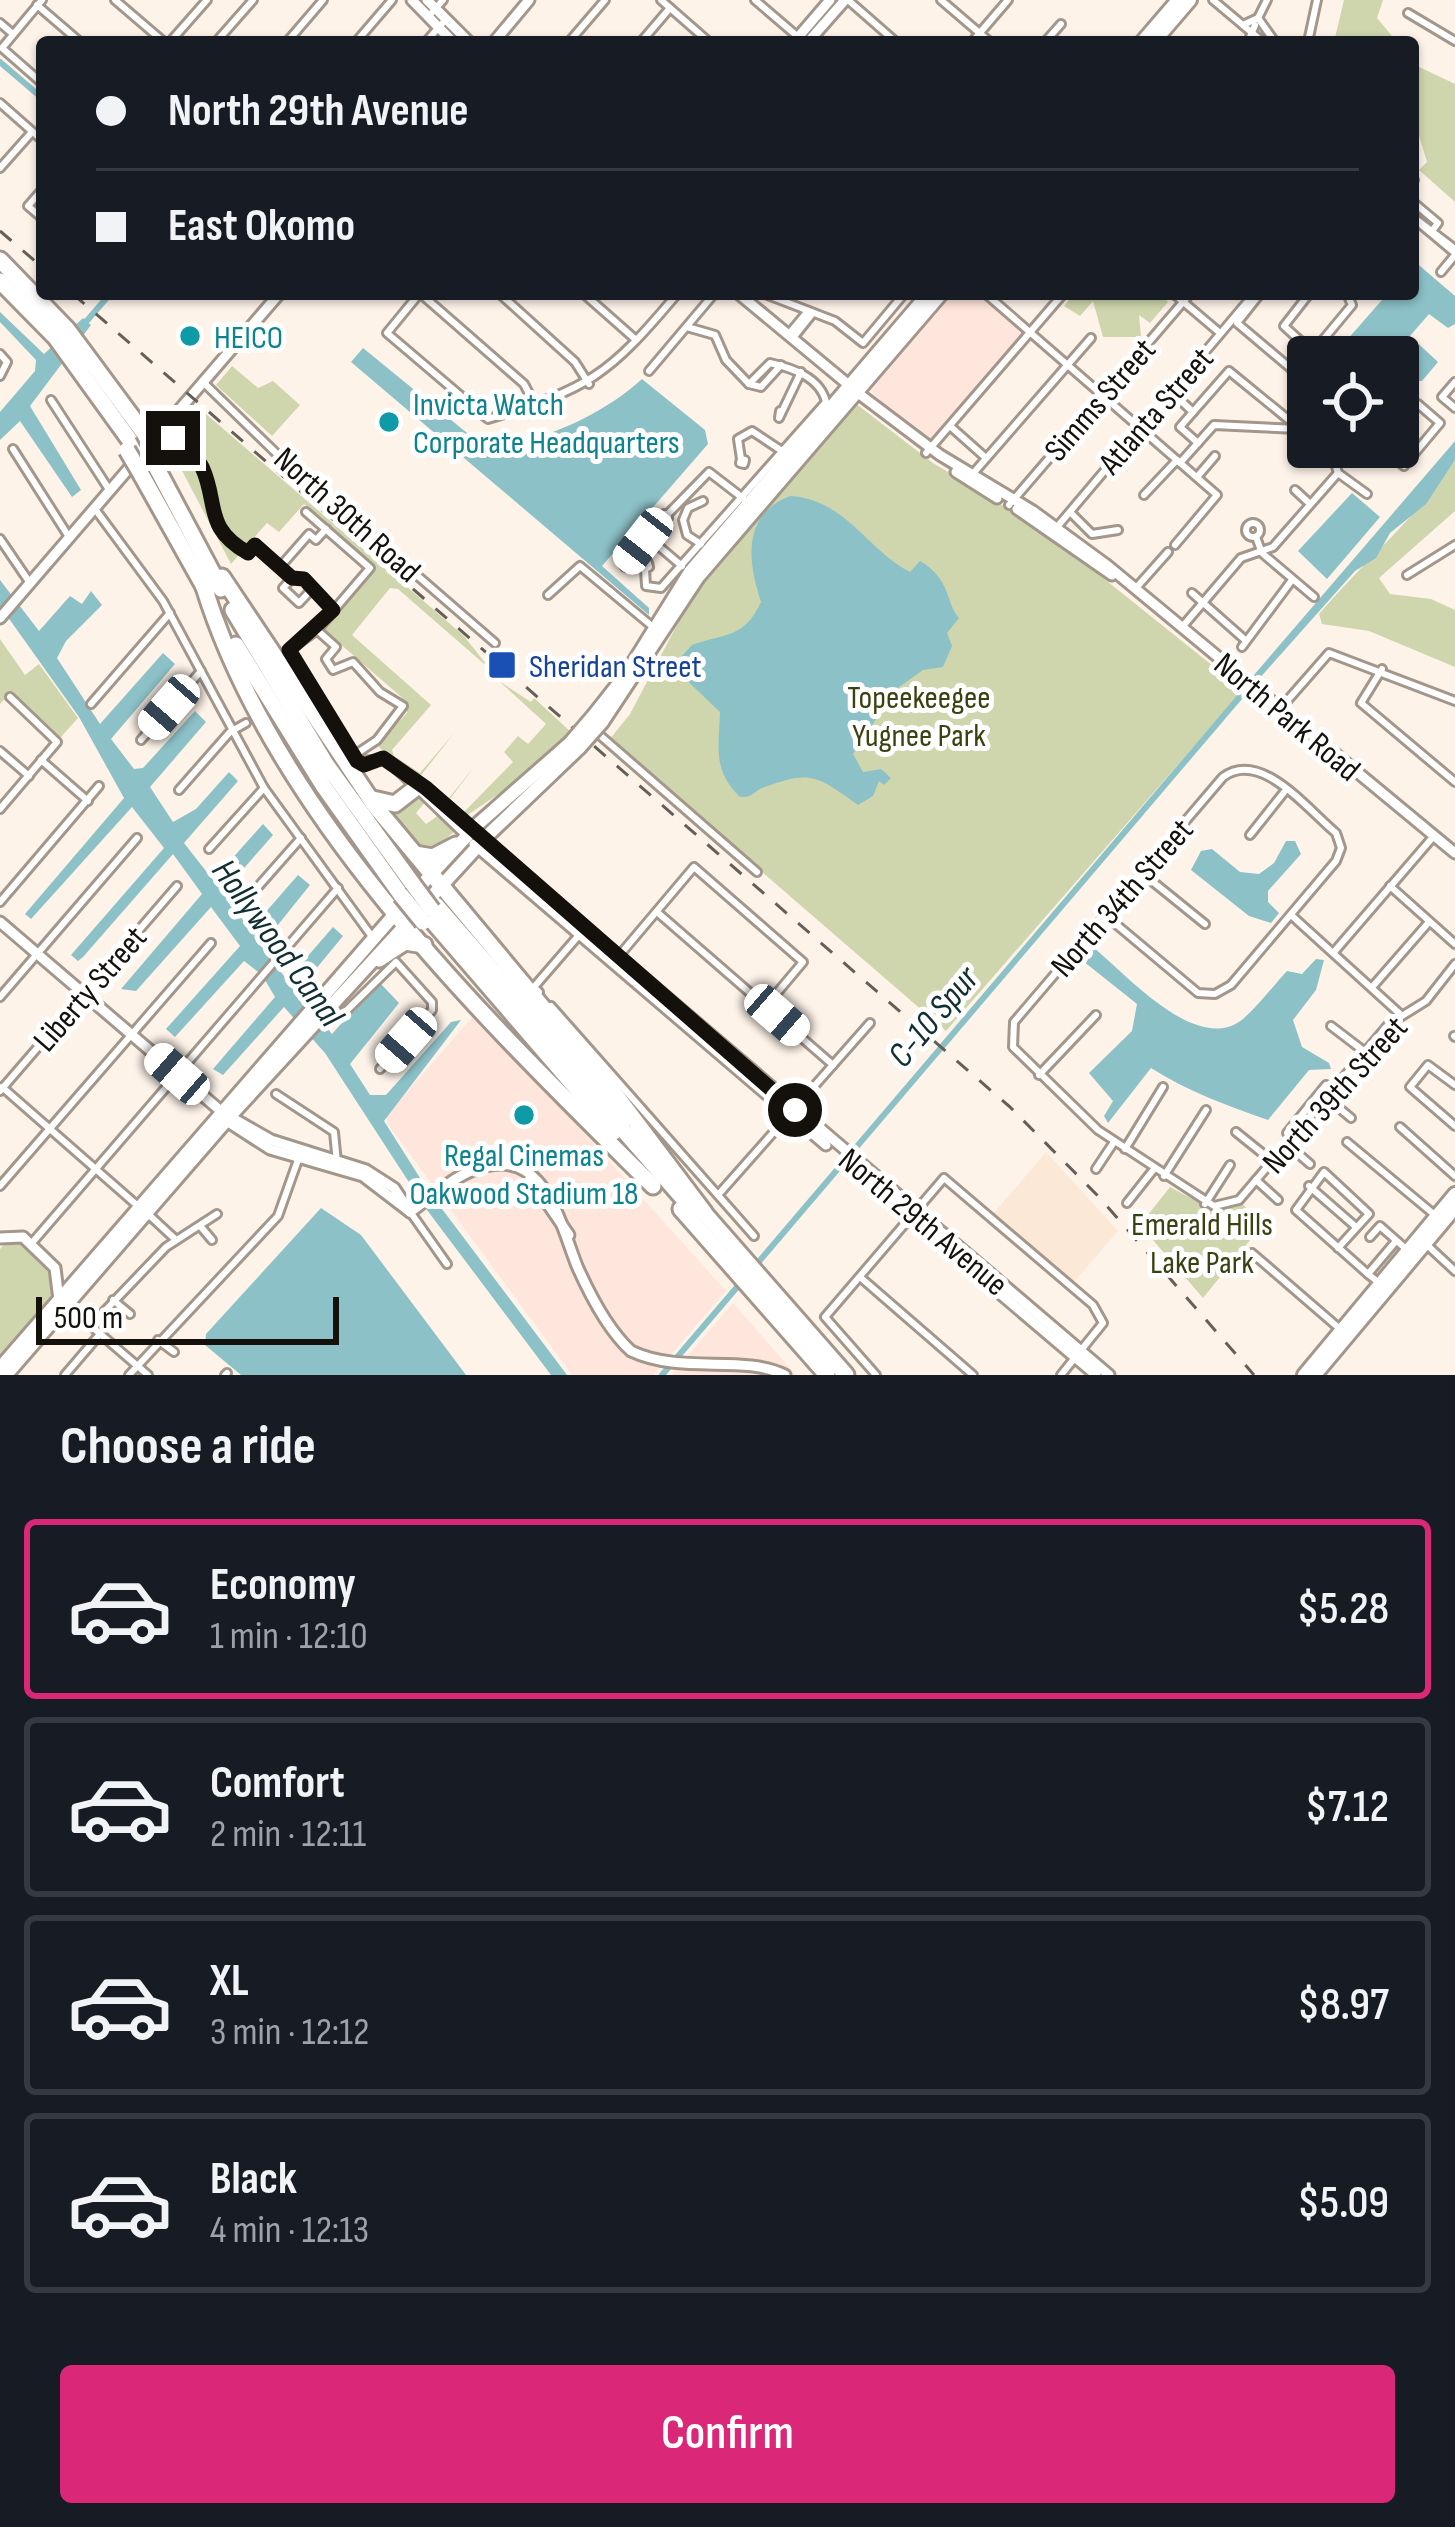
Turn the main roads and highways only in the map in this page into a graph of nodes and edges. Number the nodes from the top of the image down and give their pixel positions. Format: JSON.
{"nodes":[{"id":1,"x":1178,"y":0,"type":"edge"},
{"id":2,"x":1190,"y":0,"type":"edge"},
{"id":3,"x":1147,"y":36,"type":"edge"},
{"id":4,"x":1159,"y":36,"type":"edge"},
{"id":5,"x":0,"y":260,"type":"edge"},
{"id":6,"x":0,"y":271,"type":"edge"},
{"id":7,"x":0,"y":281,"type":"edge"},
{"id":8,"x":0,"y":291,"type":"edge"},
{"id":9,"x":923,"y":300,"type":"edge"},
{"id":10,"x":936,"y":300,"type":"edge"},
{"id":11,"x":58,"y":336,"type":"junction"},
{"id":12,"x":73,"y":355,"type":"junction"},
{"id":13,"x":854,"y":390,"type":"junction"},
{"id":14,"x":136,"y":442,"type":"junction"},
{"id":15,"x":150,"y":465,"type":"junction"},
{"id":16,"x":222,"y":577,"type":"junction"},
{"id":17,"x":204,"y":587,"type":"junction"},
{"id":18,"x":575,"y":746,"type":"junction"},
{"id":19,"x":417,"y":787,"type":"road end"},
{"id":20,"x":370,"y":797,"type":"junction"},
{"id":21,"x":465,"y":837,"type":"junction"},
{"id":22,"x":416,"y":854,"type":"junction"},
{"id":23,"x":418,"y":884,"type":"junction"},
{"id":24,"x":420,"y":916,"type":"junction"},
{"id":25,"x":424,"y":945,"type":"junction"},
{"id":26,"x":379,"y":959,"type":"junction"},
{"id":27,"x":323,"y":1009,"type":"junction"},
{"id":28,"x":226,"y":1116,"type":"junction"},
{"id":29,"x":653,"y":1186,"type":"junction"},
{"id":30,"x":1455,"y":1194,"type":"edge"},
{"id":31,"x":1455,"y":1208,"type":"edge"},
{"id":32,"x":143,"y":1210,"type":"junction"},
{"id":33,"x":704,"y":1212,"type":"junction"},
{"id":34,"x":1422,"y":1240,"type":"junction"},
{"id":35,"x":739,"y":1269,"type":"junction"},
{"id":36,"x":752,"y":1284,"type":"junction"},
{"id":37,"x":61,"y":1307,"type":"junction"},
{"id":38,"x":1345,"y":1334,"type":"junction"},
{"id":39,"x":0,"y":1368,"type":"edge"},
{"id":40,"x":6,"y":1375,"type":"edge"},
{"id":41,"x":818,"y":1375,"type":"edge"},
{"id":42,"x":827,"y":1375,"type":"edge"},
{"id":43,"x":842,"y":1375,"type":"edge"},
{"id":44,"x":1304,"y":1375,"type":"edge"},
{"id":45,"x":1316,"y":1375,"type":"edge"}],
"edges":[{"from":1,"to":3,"type":"main road"},
{"from":2,"to":4,"type":"main road"},
{"from":5,"to":11,"type":"highway"},
{"from":6,"to":11,"type":"highway"},
{"from":7,"to":11,"type":"highway"},
{"from":8,"to":11,"type":"highway"},
{"from":9,"to":13,"type":"main road"},
{"from":10,"to":13,"type":"main road"},
{"from":11,"to":12,"type":"highway"},
{"from":12,"to":14,"type":"highway"},
{"from":12,"to":14,"type":"highway"},
{"from":13,"to":18,"type":"main road","bridge":true},
{"from":14,"to":15,"type":"highway","bridge":true},
{"from":14,"to":15,"type":"highway","bridge":true},
{"from":15,"to":16,"type":"highway"},
{"from":15,"to":17,"type":"highway"},
{"from":15,"to":23,"type":"highway"},
{"from":16,"to":20,"type":"highway"},
{"from":16,"to":23,"type":"highway"},
{"from":17,"to":23,"type":"highway"},
{"from":17,"to":24,"type":"highway"},
{"from":18,"to":21,"type":"main road"},
{"from":18,"to":23,"type":"main road"},
{"from":19,"to":20,"type":"highway"},
{"from":20,"to":22,"type":"highway"},
{"from":21,"to":22,"type":"highway"},
{"from":21,"to":23,"type":"main road"},
{"from":22,"to":23,"type":"highway"},
{"from":23,"to":24,"type":"highway","bridge":true},
{"from":23,"to":24,"type":"main road"},
{"from":23,"to":33,"type":"highway"},
{"from":24,"to":25,"type":"highway"},
{"from":24,"to":26,"type":"main road"},
{"from":24,"to":27,"type":"main road"},
{"from":24,"to":29,"type":"highway"},
{"from":24,"to":33,"type":"highway"},
{"from":24,"to":35,"type":"highway"},
{"from":25,"to":26,"type":"highway"},
{"from":25,"to":29,"type":"highway"},
{"from":26,"to":27,"type":"main road"},
{"from":27,"to":28,"type":"main road"},
{"from":28,"to":32,"type":"main road"},
{"from":28,"to":32,"type":"main road"},
{"from":29,"to":35,"type":"highway"},
{"from":30,"to":34,"type":"main road"},
{"from":31,"to":34,"type":"main road"},
{"from":32,"to":37,"type":"main road"},
{"from":32,"to":37,"type":"main road"},
{"from":33,"to":35,"type":"highway"},
{"from":34,"to":38,"type":"main road"},
{"from":35,"to":36,"type":"highway"},
{"from":36,"to":41,"type":"highway"},
{"from":36,"to":42,"type":"highway"},
{"from":36,"to":43,"type":"highway"},
{"from":37,"to":39,"type":"main road"},
{"from":37,"to":40,"type":"main road"},
{"from":38,"to":44,"type":"main road"},
{"from":38,"to":45,"type":"main road"}]}
